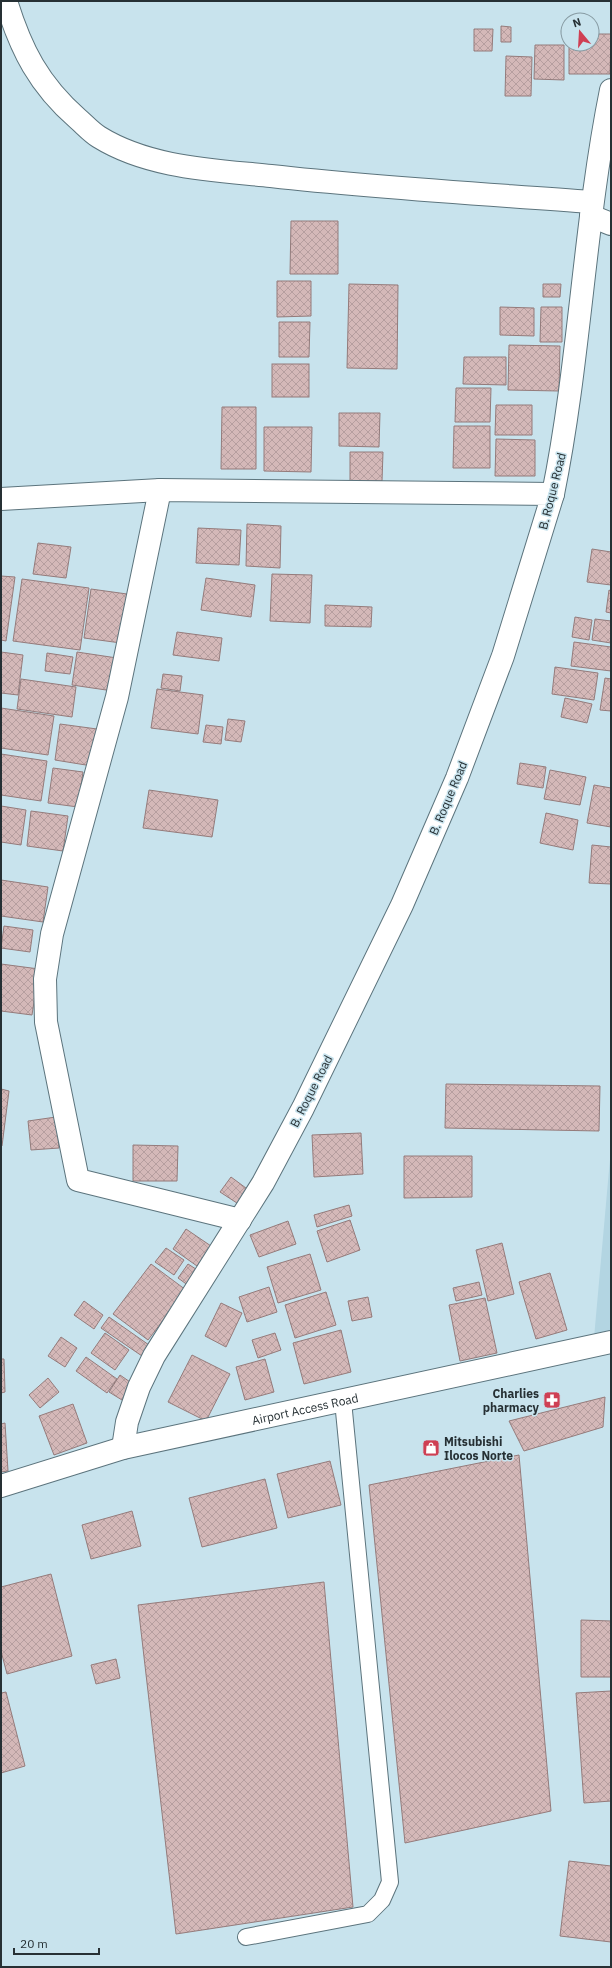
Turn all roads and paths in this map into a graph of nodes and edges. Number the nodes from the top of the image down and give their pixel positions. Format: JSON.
{"nodes":[{"id":1,"x":6,"y":1,"type":"edge"},
{"id":2,"x":611,"y":90,"type":"edge"},
{"id":3,"x":607,"y":128,"type":"edge"},
{"id":4,"x":592,"y":209,"type":"junction"},
{"id":5,"x":611,"y":224,"type":"edge"},
{"id":6,"x":160,"y":490,"type":"junction"},
{"id":7,"x":553,"y":494,"type":"junction"},
{"id":8,"x":1,"y":499,"type":"edge"},
{"id":9,"x":240,"y":1220,"type":"junction"},
{"id":10,"x":611,"y":1342,"type":"edge"},
{"id":11,"x":343,"y":1401,"type":"junction"},
{"id":12,"x":123,"y":1448,"type":"junction"},
{"id":13,"x":1,"y":1486,"type":"edge"},
{"id":14,"x":246,"y":1937,"type":"dead end"}],
"edges":[{"from":1,"to":4,"type":"street"},
{"from":2,"to":3,"type":"street","name":"B. Roque Road"},
{"from":3,"to":4,"type":"street","name":"B. Roque Road"},
{"from":4,"to":5,"type":"street"},
{"from":4,"to":7,"type":"street","name":"B. Roque Road"},
{"from":6,"to":7,"type":"street"},
{"from":6,"to":8,"type":"street"},
{"from":6,"to":9,"type":"street"},
{"from":7,"to":9,"type":"street","name":"B. Roque Road"},
{"from":9,"to":12,"type":"street","name":"B. Roque Road"},
{"from":10,"to":11,"type":"street","name":"Airport Access Road"},
{"from":11,"to":12,"type":"street","name":"Airport Access Road"},
{"from":11,"to":14,"type":"lane"},
{"from":12,"to":13,"type":"street","name":"Airport Access Road"}]}
